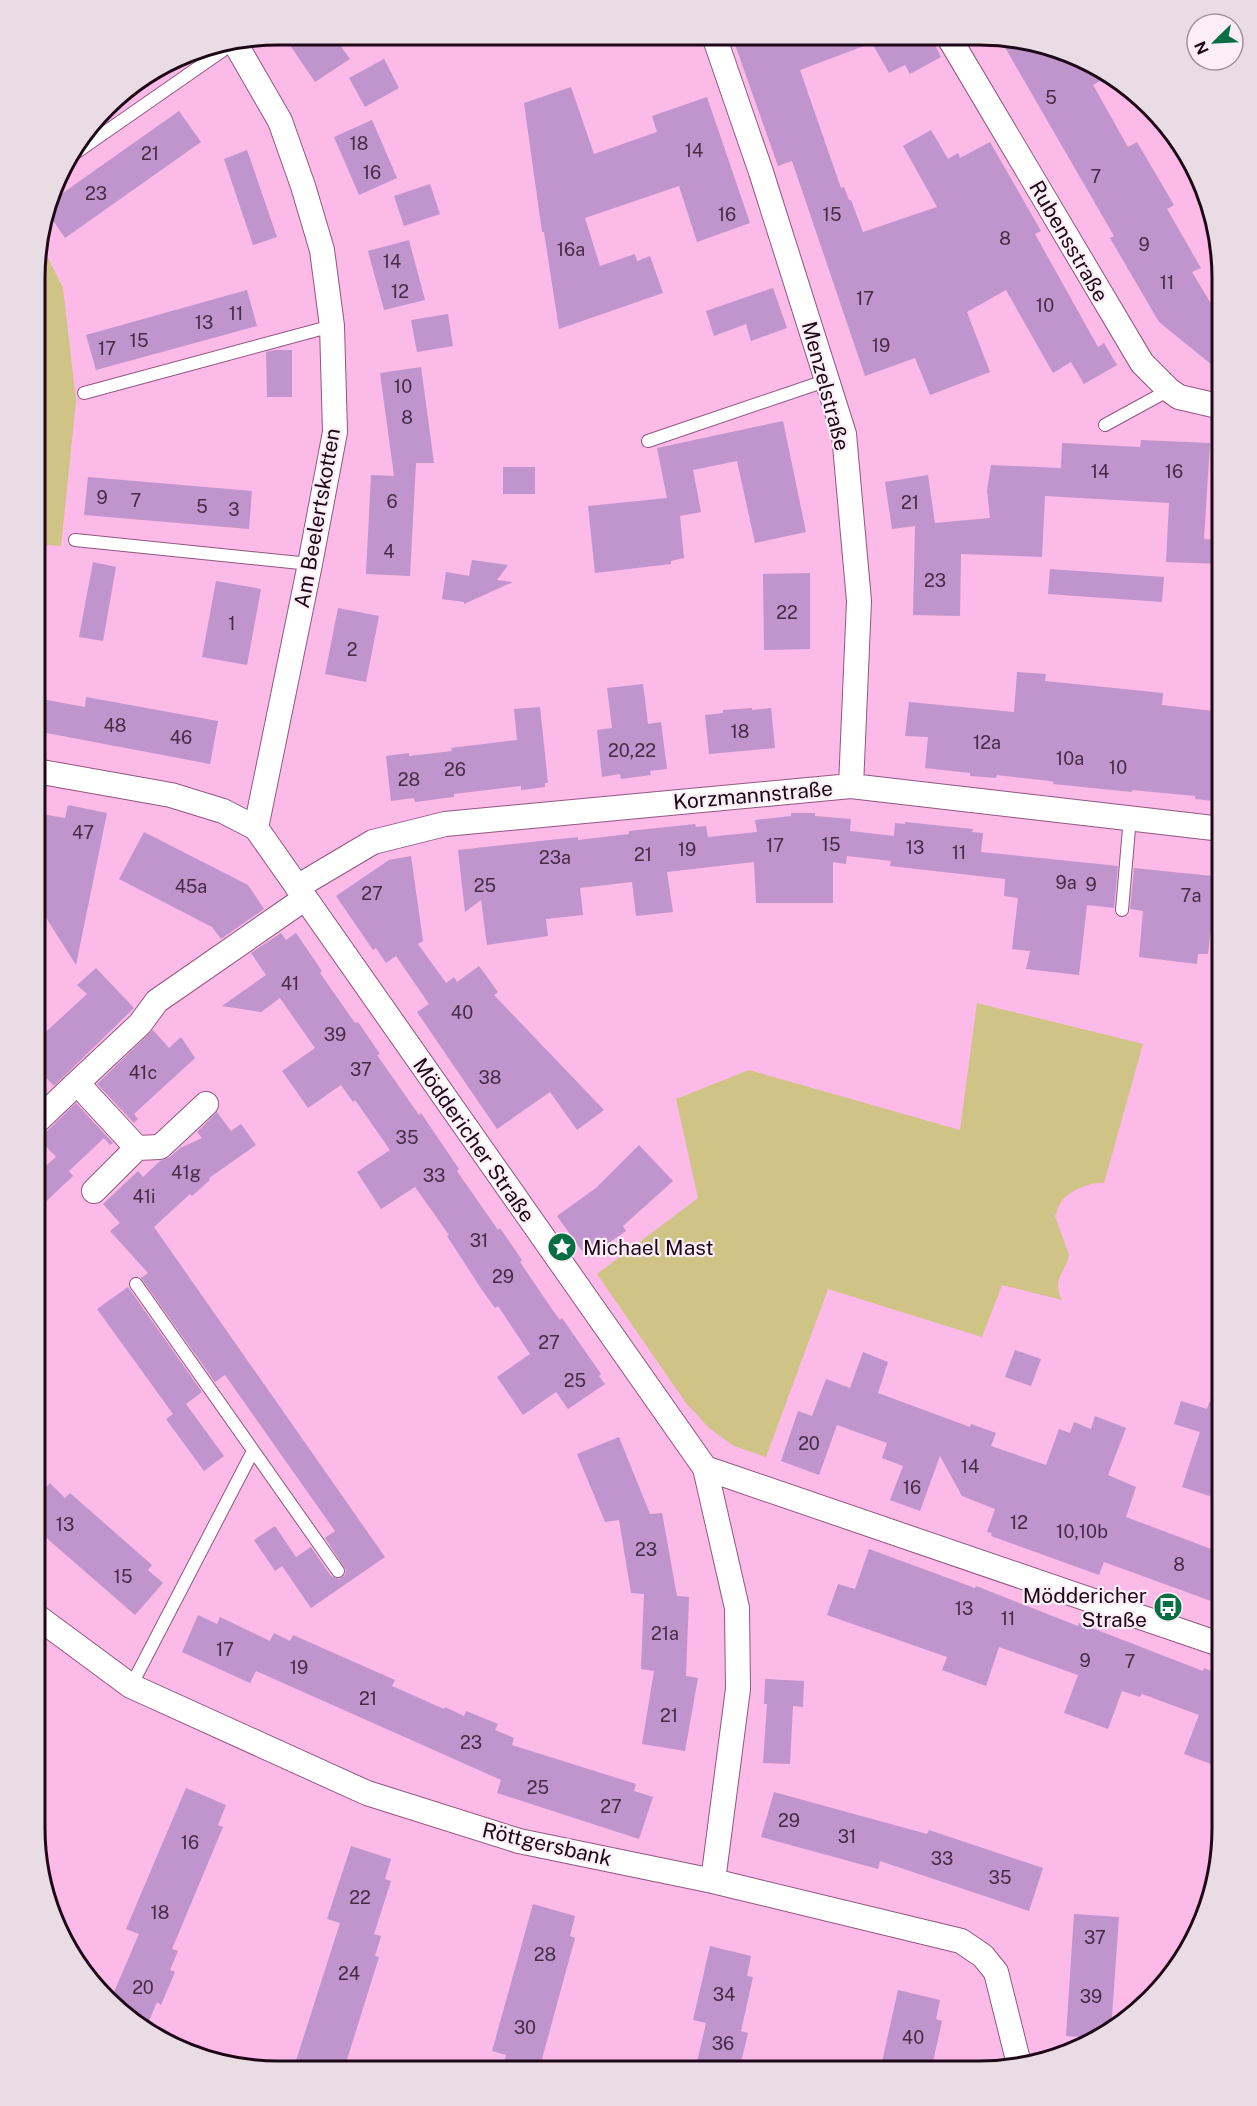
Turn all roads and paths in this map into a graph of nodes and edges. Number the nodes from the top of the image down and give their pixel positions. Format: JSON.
{"nodes":[{"id":1,"x":717,"y":45,"type":"edge"},
{"id":2,"x":953,"y":45,"type":"edge"},
{"id":3,"x":236,"y":49,"type":"edge"},
{"id":4,"x":219,"y":53,"type":"edge"},
{"id":5,"x":87,"y":145,"type":"edge"},
{"id":6,"x":332,"y":326,"type":"junction"},
{"id":7,"x":828,"y":380,"type":"junction"},
{"id":8,"x":1169,"y":390,"type":"junction"},
{"id":9,"x":84,"y":393,"type":"dead end"},
{"id":10,"x":1212,"y":404,"type":"edge"},
{"id":11,"x":1105,"y":425,"type":"dead end"},
{"id":12,"x":648,"y":441,"type":"dead end"},
{"id":13,"x":75,"y":540,"type":"dead end"},
{"id":14,"x":310,"y":564,"type":"junction"},
{"id":15,"x":45,"y":773,"type":"edge"},
{"id":16,"x":851,"y":786,"type":"junction"},
{"id":17,"x":1130,"y":817,"type":"junction"},
{"id":18,"x":256,"y":828,"type":"junction"},
{"id":19,"x":1212,"y":828,"type":"edge"},
{"id":20,"x":301,"y":893,"type":"junction"},
{"id":21,"x":1122,"y":910,"type":"dead end"},
{"id":22,"x":77,"y":1083,"type":"junction"},
{"id":23,"x":206,"y":1104,"type":"dead end"},
{"id":24,"x":45,"y":1113,"type":"edge"},
{"id":25,"x":137,"y":1148,"type":"junction"},
{"id":26,"x":94,"y":1191,"type":"dead end"},
{"id":27,"x":136,"y":1284,"type":"dead end"},
{"id":28,"x":253,"y":1451,"type":"junction"},
{"id":29,"x":705,"y":1468,"type":"junction"},
{"id":30,"x":338,"y":1572,"type":"dead end"},
{"id":31,"x":45,"y":1622,"type":"edge"},
{"id":32,"x":1212,"y":1642,"type":"edge"},
{"id":33,"x":131,"y":1686,"type":"junction"},
{"id":34,"x":713,"y":1881,"type":"junction"},
{"id":35,"x":1017,"y":2058,"type":"edge"}],
"edges":[{"from":1,"to":7,"type":"street","name":"Menzelstraße"},
{"from":2,"to":8,"type":"street","name":"Rubensstraße"},
{"from":3,"to":6,"type":"street","name":"Am Beelertskotten"},
{"from":4,"to":5,"type":"lane"},
{"from":6,"to":9,"type":"lane"},
{"from":6,"to":14,"type":"street","name":"Am Beelertskotten"},
{"from":7,"to":12,"type":"lane"},
{"from":7,"to":16,"type":"street","name":"Menzelstraße"},
{"from":8,"to":10,"type":"street","name":"Rubensstraße"},
{"from":8,"to":11,"type":"lane"},
{"from":13,"to":14,"type":"lane"},
{"from":14,"to":18,"type":"street","name":"Am Beelertskotten"},
{"from":15,"to":18,"type":"street","name":"Möddericher Straße"},
{"from":16,"to":17,"type":"street","name":"Korzmannstraße"},
{"from":16,"to":20,"type":"street","name":"Korzmannstraße"},
{"from":17,"to":19,"type":"street","name":"Korzmannstraße"},
{"from":17,"to":21,"type":"lane"},
{"from":18,"to":20,"type":"street","name":"Möddericher Straße"},
{"from":20,"to":22,"type":"street"},
{"from":20,"to":29,"type":"street","name":"Möddericher Straße"},
{"from":22,"to":24,"type":"street"},
{"from":22,"to":25,"type":"street"},
{"from":23,"to":25,"type":"street"},
{"from":25,"to":26,"type":"street"},
{"from":27,"to":28,"type":"lane"},
{"from":28,"to":30,"type":"lane"},
{"from":28,"to":33,"type":"lane"},
{"from":29,"to":32,"type":"street"},
{"from":29,"to":34,"type":"street","name":"Möddericher Straße"},
{"from":31,"to":33,"type":"street","name":"Röttgersbank"},
{"from":33,"to":34,"type":"street","name":"Röttgersbank"},
{"from":34,"to":35,"type":"street","name":"Röttgersbank"}]}
